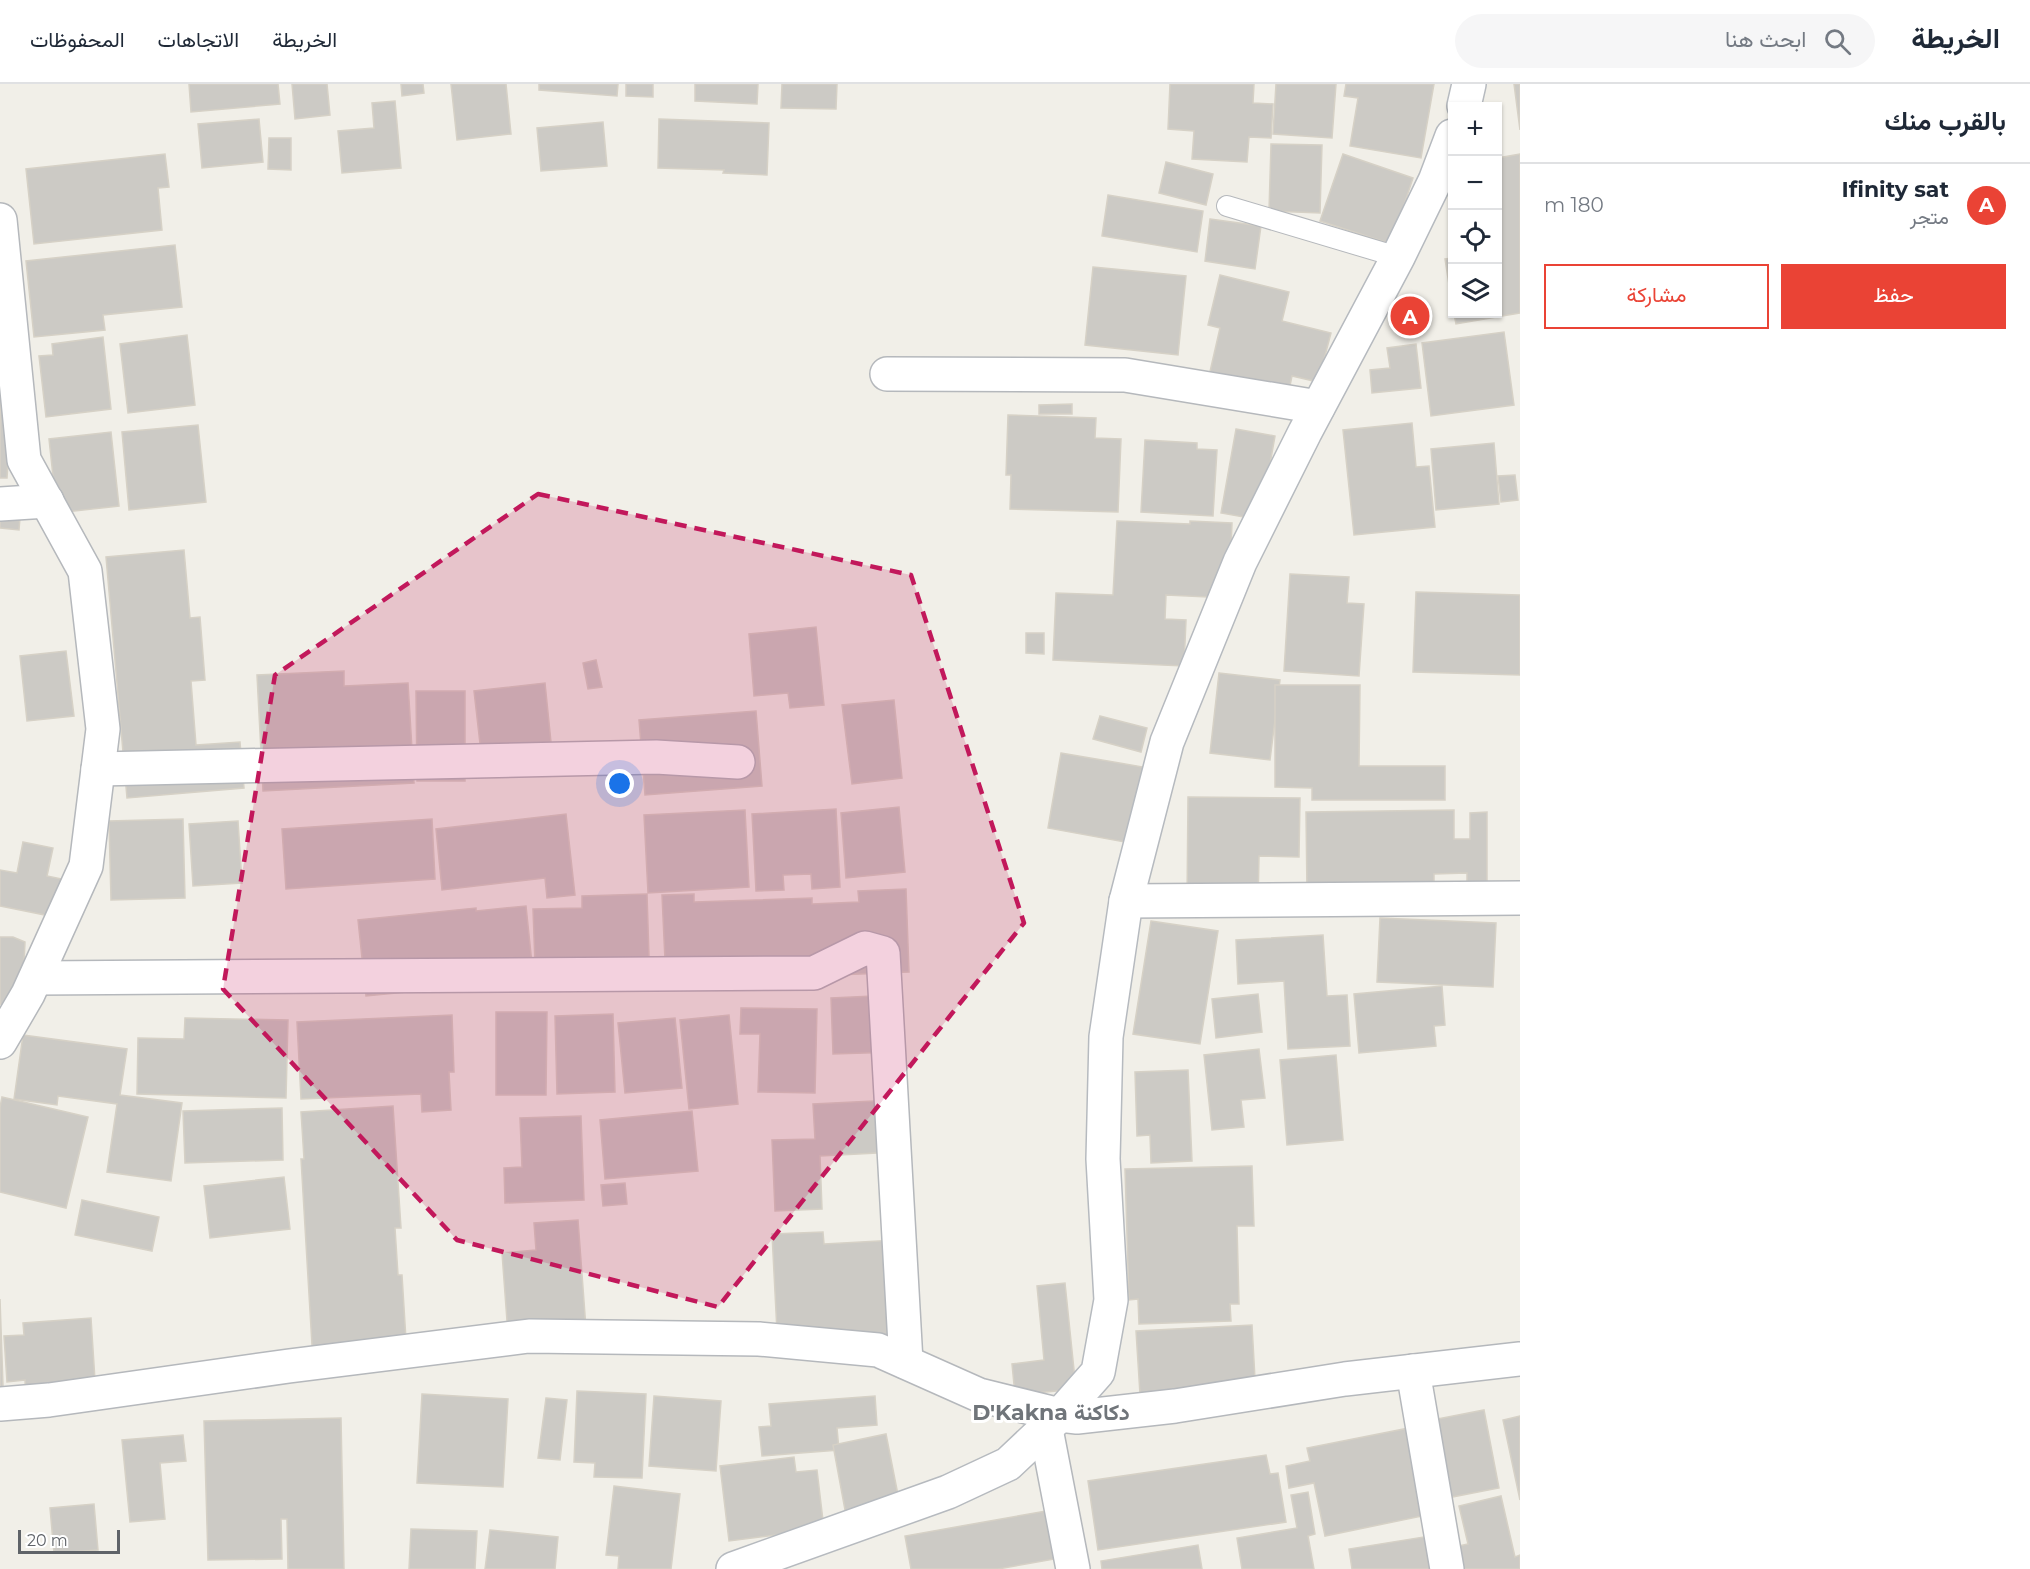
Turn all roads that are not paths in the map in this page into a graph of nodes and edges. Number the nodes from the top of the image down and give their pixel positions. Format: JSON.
{"nodes":[{"id":1,"x":1469,"y":84,"type":"edge"},
{"id":2,"x":1465,"y":102,"type":"edge"},
{"id":3,"x":1448,"y":147,"type":"edge"},
{"id":4,"x":1227,"y":206,"type":"dead end"},
{"id":5,"x":0,"y":220,"type":"edge"},
{"id":6,"x":1398,"y":257,"type":"junction"},
{"id":7,"x":887,"y":374,"type":"dead end"},
{"id":8,"x":1318,"y":407,"type":"junction"},
{"id":9,"x":47,"y":501,"type":"junction"},
{"id":10,"x":0,"y":504,"type":"edge"},
{"id":11,"x":738,"y":762,"type":"dead end"},
{"id":12,"x":98,"y":769,"type":"junction"},
{"id":13,"x":1520,"y":898,"type":"edge"},
{"id":14,"x":1126,"y":901,"type":"junction"},
{"id":15,"x":36,"y":978,"type":"junction"},
{"id":16,"x":0,"y":1042,"type":"edge"},
{"id":17,"x":1520,"y":1359,"type":"edge"},
{"id":18,"x":906,"y":1362,"type":"junction"},
{"id":19,"x":1413,"y":1371,"type":"junction"},
{"id":20,"x":0,"y":1404,"type":"edge"},
{"id":21,"x":1053,"y":1422,"type":"junction"},
{"id":22,"x":733,"y":1569,"type":"edge"},
{"id":23,"x":1073,"y":1569,"type":"edge"},
{"id":24,"x":1447,"y":1569,"type":"edge"}],
"edges":[{"from":1,"to":2,"type":"street"},
{"from":3,"to":6,"type":"street"},
{"from":4,"to":6,"type":"lane"},
{"from":5,"to":9,"type":"street"},
{"from":6,"to":8,"type":"street"},
{"from":7,"to":8,"type":"street"},
{"from":8,"to":14,"type":"street"},
{"from":9,"to":10,"type":"street"},
{"from":9,"to":12,"type":"street"},
{"from":11,"to":12,"type":"street"},
{"from":12,"to":15,"type":"street"},
{"from":13,"to":14,"type":"street"},
{"from":14,"to":21,"type":"street"},
{"from":15,"to":16,"type":"street"},
{"from":15,"to":18,"type":"street"},
{"from":17,"to":19,"type":"street"},
{"from":18,"to":20,"type":"street"},
{"from":18,"to":21,"type":"street"},
{"from":19,"to":21,"type":"street"},
{"from":19,"to":24,"type":"street"},
{"from":21,"to":22,"type":"street"},
{"from":21,"to":23,"type":"street"}]}
